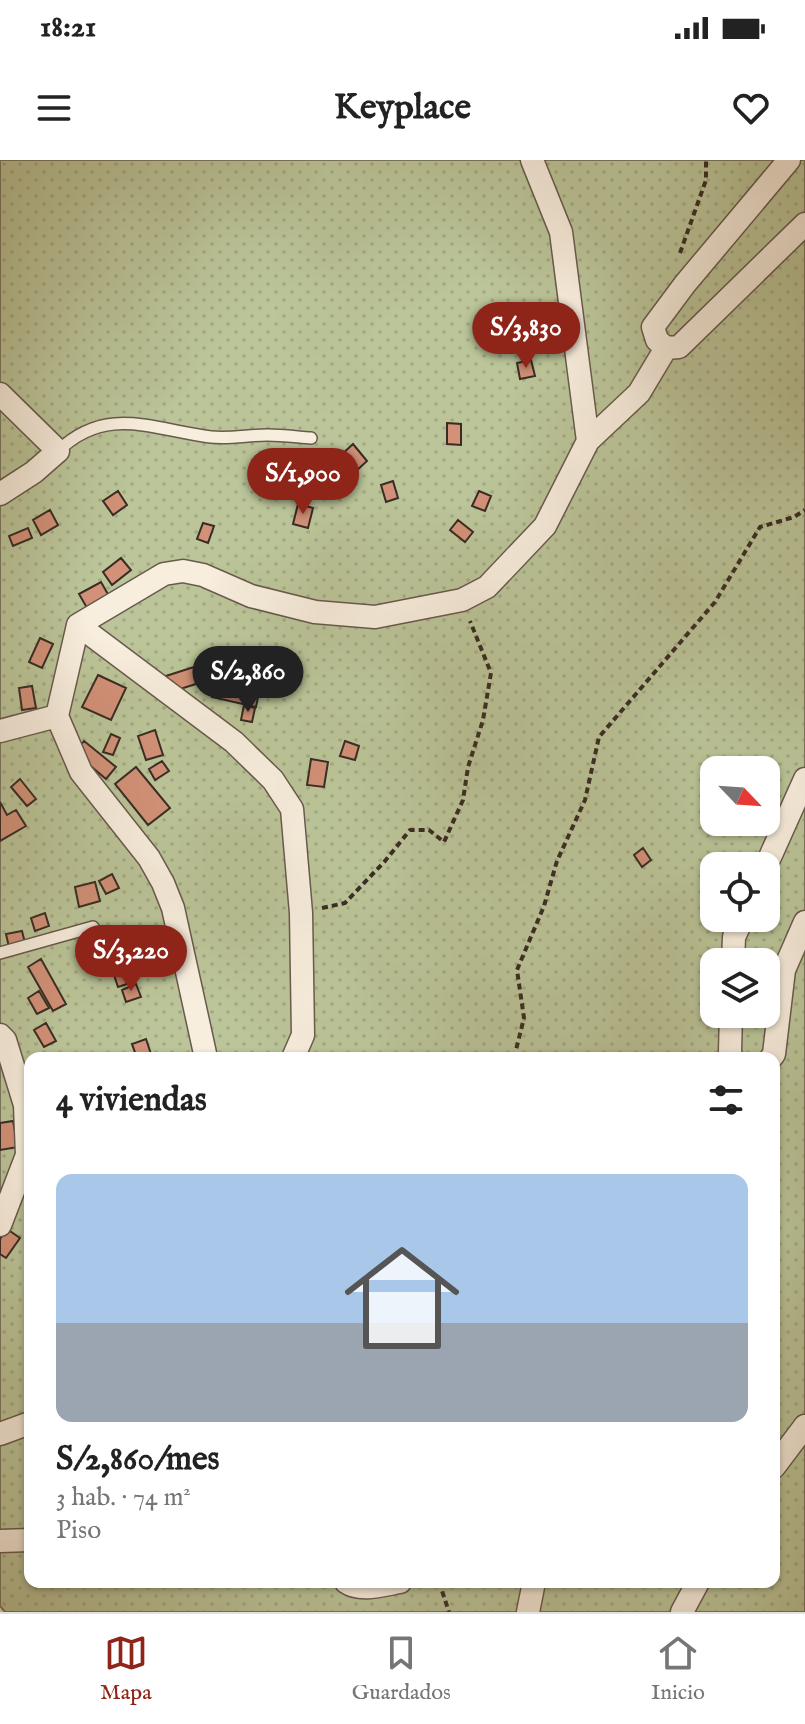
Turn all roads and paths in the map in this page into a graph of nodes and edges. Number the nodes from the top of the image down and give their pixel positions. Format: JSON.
{"nodes":[{"id":1,"x":532,"y":160,"type":"edge"},
{"id":2,"x":706,"y":160,"type":"edge"},
{"id":3,"x":789,"y":160,"type":"edge"},
{"id":4,"x":805,"y":224,"type":"edge"},
{"id":5,"x":677,"y":263,"type":"dead end"},
{"id":6,"x":666,"y":348,"type":"junction"},
{"id":7,"x":0,"y":394,"type":"edge"},
{"id":8,"x":311,"y":438,"type":"dead end"},
{"id":9,"x":588,"y":441,"type":"junction"},
{"id":10,"x":58,"y":451,"type":"junction"},
{"id":11,"x":0,"y":494,"type":"edge"},
{"id":12,"x":805,"y":510,"type":"edge"},
{"id":13,"x":462,"y":600,"type":"junction"},
{"id":14,"x":78,"y":625,"type":"junction"},
{"id":15,"x":57,"y":716,"type":"junction"},
{"id":16,"x":0,"y":731,"type":"edge"},
{"id":17,"x":805,"y":779,"type":"edge"},
{"id":18,"x":772,"y":852,"type":"edge"},
{"id":19,"x":301,"y":913,"type":"junction"},
{"id":20,"x":805,"y":922,"type":"edge"},
{"id":21,"x":93,"y":927,"type":"dead end"},
{"id":22,"x":0,"y":953,"type":"edge"},
{"id":23,"x":731,"y":1028,"type":"edge"},
{"id":24,"x":0,"y":1035,"type":"edge"},
{"id":25,"x":205,"y":1052,"type":"edge"},
{"id":26,"x":296,"y":1052,"type":"edge"},
{"id":27,"x":516,"y":1052,"type":"edge"},
{"id":28,"x":730,"y":1052,"type":"edge"},
{"id":29,"x":774,"y":1052,"type":"edge"},
{"id":30,"x":24,"y":1102,"type":"edge"},
{"id":31,"x":24,"y":1164,"type":"edge"},
{"id":32,"x":0,"y":1225,"type":"edge"},
{"id":33,"x":24,"y":1425,"type":"edge"},
{"id":34,"x":805,"y":1426,"type":"edge"},
{"id":35,"x":0,"y":1434,"type":"edge"},
{"id":36,"x":780,"y":1459,"type":"edge"},
{"id":37,"x":24,"y":1540,"type":"edge"},
{"id":38,"x":0,"y":1541,"type":"edge"},
{"id":39,"x":441,"y":1588,"type":"edge"},
{"id":40,"x":533,"y":1588,"type":"edge"},
{"id":41,"x":695,"y":1588,"type":"edge"},
{"id":42,"x":449,"y":1612,"type":"edge"},
{"id":43,"x":528,"y":1612,"type":"edge"},
{"id":44,"x":682,"y":1612,"type":"edge"}],
"edges":[{"from":1,"to":9,"type":"street"},
{"from":2,"to":5,"type":"path"},
{"from":3,"to":6,"type":"street"},
{"from":4,"to":6,"type":"street"},
{"from":6,"to":9,"type":"street"},
{"from":7,"to":10,"type":"street"},
{"from":8,"to":10,"type":"lane"},
{"from":9,"to":13,"type":"street"},
{"from":10,"to":11,"type":"street"},
{"from":12,"to":27,"type":"path"},
{"from":13,"to":14,"type":"street"},
{"from":13,"to":19,"type":"path"},
{"from":14,"to":15,"type":"street"},
{"from":14,"to":19,"type":"street"},
{"from":15,"to":16,"type":"street"},
{"from":15,"to":25,"type":"street"},
{"from":17,"to":18,"type":"street"},
{"from":19,"to":26,"type":"street"},
{"from":20,"to":29,"type":"street"},
{"from":21,"to":22,"type":"lane"},
{"from":23,"to":28,"type":"street"},
{"from":24,"to":30,"type":"street"},
{"from":31,"to":32,"type":"street"},
{"from":33,"to":35,"type":"street"},
{"from":34,"to":36,"type":"street"},
{"from":37,"to":38,"type":"street"},
{"from":39,"to":42,"type":"path"},
{"from":40,"to":43,"type":"street"},
{"from":41,"to":44,"type":"street"}]}
